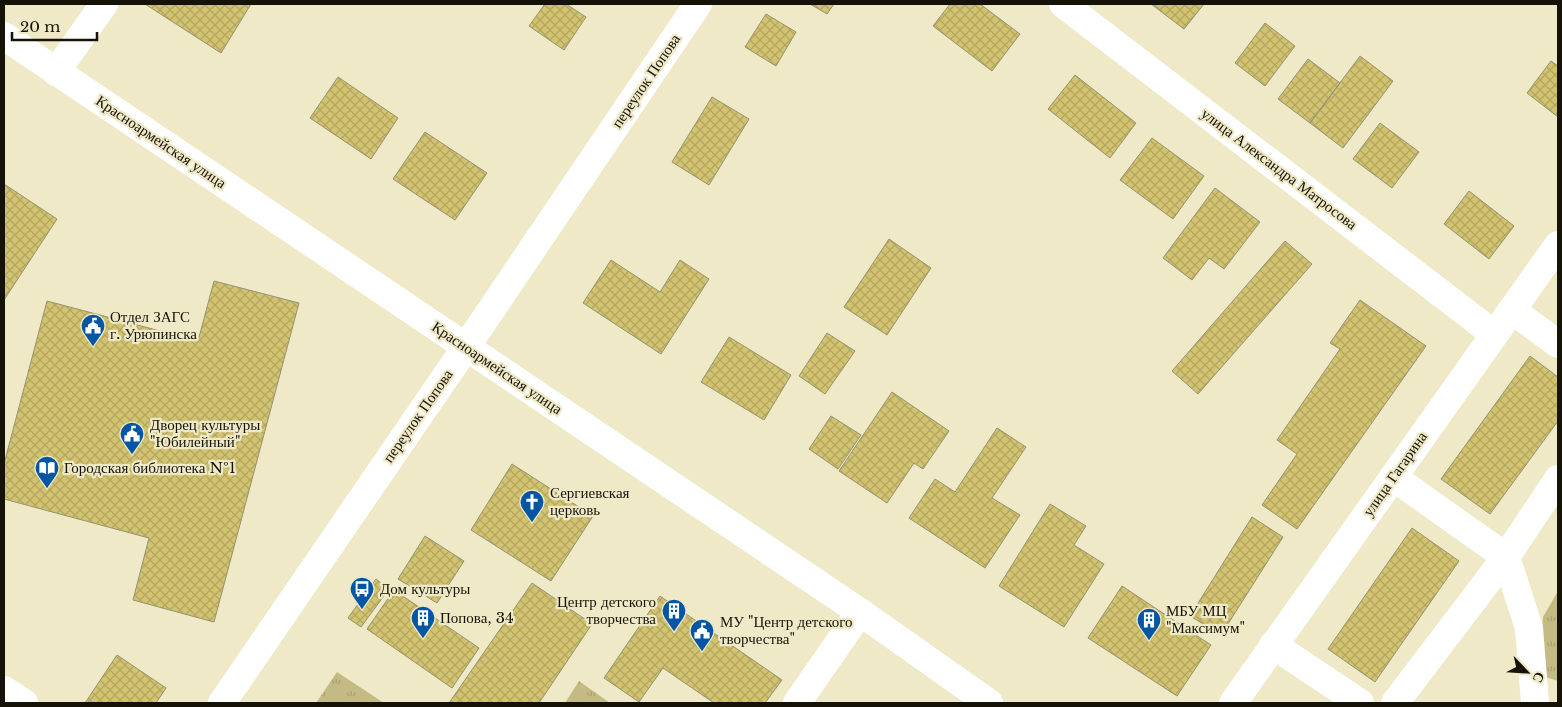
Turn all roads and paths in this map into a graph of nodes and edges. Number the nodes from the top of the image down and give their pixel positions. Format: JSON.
{"nodes":[{"id":1,"x":104,"y":4,"type":"edge"},
{"id":2,"x":698,"y":4,"type":"edge"},
{"id":3,"x":1063,"y":4,"type":"edge"},
{"id":4,"x":4,"y":36,"type":"edge"},
{"id":5,"x":56,"y":72,"type":"junction"},
{"id":6,"x":1558,"y":245,"type":"edge"},
{"id":7,"x":1512,"y":310,"type":"junction"},
{"id":8,"x":1494,"y":334,"type":"junction"},
{"id":9,"x":1558,"y":344,"type":"edge"},
{"id":10,"x":466,"y":347,"type":"junction"},
{"id":11,"x":1393,"y":477,"type":"junction"},
{"id":12,"x":1558,"y":479,"type":"edge"},
{"id":13,"x":1506,"y":557,"type":"junction"},
{"id":14,"x":860,"y":612,"type":"junction"},
{"id":15,"x":1274,"y":645,"type":"junction"},
{"id":16,"x":4,"y":690,"type":"edge"},
{"id":17,"x":24,"y":703,"type":"edge"},
{"id":18,"x":222,"y":703,"type":"edge"},
{"id":19,"x":797,"y":703,"type":"edge"},
{"id":20,"x":989,"y":703,"type":"edge"},
{"id":21,"x":1233,"y":703,"type":"edge"},
{"id":22,"x":1360,"y":703,"type":"edge"},
{"id":23,"x":1395,"y":703,"type":"edge"},
{"id":24,"x":1535,"y":703,"type":"edge"}],
"edges":[{"from":1,"to":5,"type":"street"},
{"from":2,"to":10,"type":"street","name":"переулок Попова"},
{"from":3,"to":8,"type":"street","name":"улица Александра Матросова"},
{"from":4,"to":5,"type":"street","name":"Красноармейская улица"},
{"from":5,"to":10,"type":"street","name":"Красноармейская улица"},
{"from":6,"to":7,"type":"street","name":"улица Гагарина"},
{"from":7,"to":8,"type":"street","name":"улица Гагарина"},
{"from":7,"to":9,"type":"street"},
{"from":8,"to":11,"type":"street","name":"улица Гагарина"},
{"from":10,"to":14,"type":"street","name":"Красноармейская улица"},
{"from":10,"to":18,"type":"street","name":"переулок Попова"},
{"from":11,"to":13,"type":"street"},
{"from":11,"to":15,"type":"street","name":"улица Гагарина"},
{"from":12,"to":13,"type":"street"},
{"from":13,"to":23,"type":"street"},
{"from":13,"to":24,"type":"street"},
{"from":14,"to":19,"type":"street"},
{"from":14,"to":20,"type":"street","name":"Красноармейская улица"},
{"from":15,"to":21,"type":"street","name":"улица Гагарина"},
{"from":15,"to":22,"type":"street"},
{"from":16,"to":17,"type":"street"}]}
